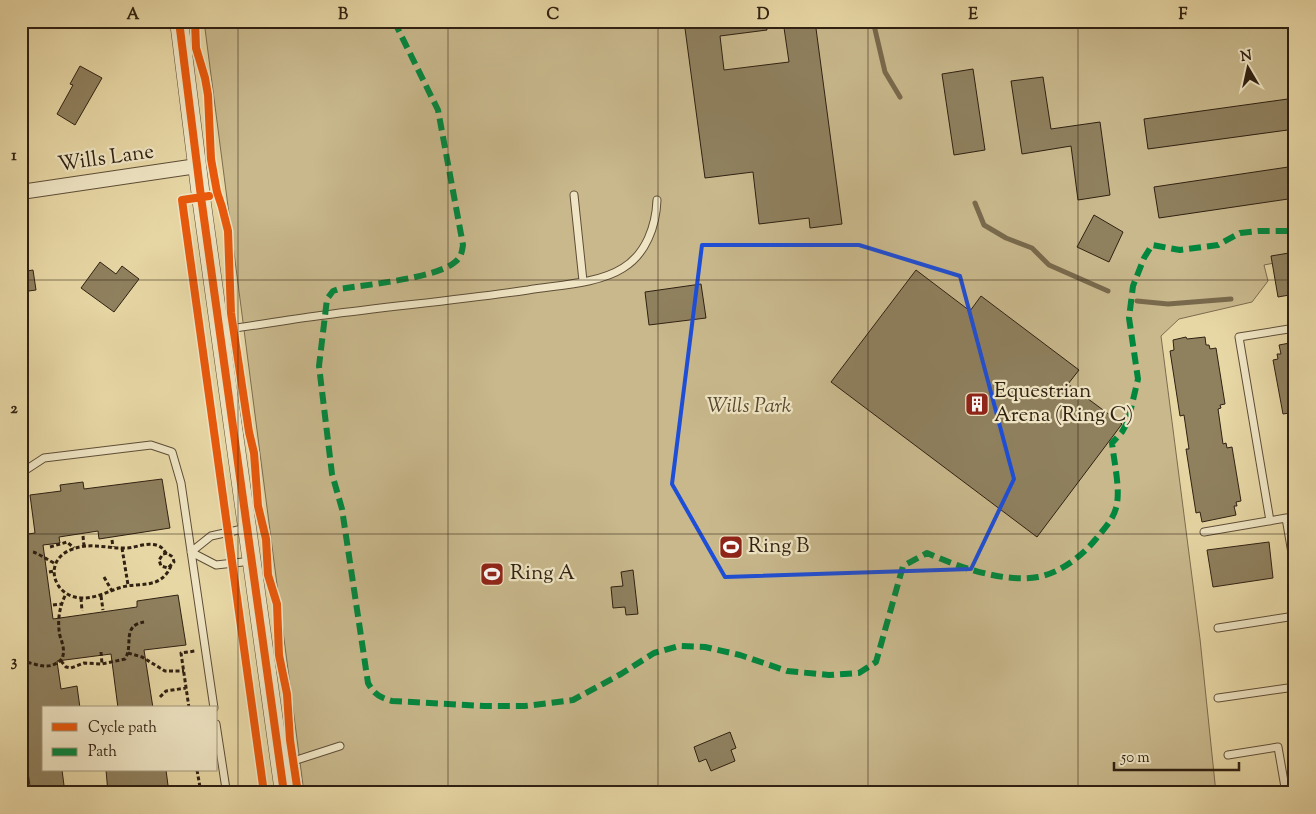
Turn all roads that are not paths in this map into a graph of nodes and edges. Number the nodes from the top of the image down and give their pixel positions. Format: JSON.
{"nodes":[{"id":1,"x":179,"y":21,"type":"edge"},
{"id":2,"x":197,"y":166,"type":"junction"},
{"id":3,"x":21,"y":192,"type":"edge"},
{"id":4,"x":574,"y":194,"type":"dead end"},
{"id":5,"x":658,"y":200,"type":"dead end"},
{"id":6,"x":583,"y":281,"type":"junction"},
{"id":7,"x":1295,"y":328,"type":"edge"},
{"id":8,"x":220,"y":330,"type":"junction"},
{"id":9,"x":21,"y":473,"type":"edge"},
{"id":10,"x":1295,"y":517,"type":"edge"},
{"id":11,"x":1286,"y":518,"type":"junction"},
{"id":12,"x":1270,"y":521,"type":"junction"},
{"id":13,"x":247,"y":528,"type":"junction"},
{"id":14,"x":1204,"y":532,"type":"dead end"},
{"id":15,"x":191,"y":552,"type":"junction"},
{"id":16,"x":252,"y":561,"type":"junction"},
{"id":17,"x":1295,"y":571,"type":"edge"},
{"id":18,"x":1295,"y":616,"type":"edge"},
{"id":19,"x":1218,"y":628,"type":"dead end"},
{"id":20,"x":1295,"y":687,"type":"edge"},
{"id":21,"x":1218,"y":698,"type":"dead end"},
{"id":22,"x":214,"y":706,"type":"edge"},
{"id":23,"x":218,"y":737,"type":"edge"},
{"id":24,"x":340,"y":746,"type":"dead end"},
{"id":25,"x":1228,"y":755,"type":"dead end"},
{"id":26,"x":280,"y":766,"type":"junction"},
{"id":27,"x":230,"y":793,"type":"edge"},
{"id":28,"x":284,"y":793,"type":"edge"},
{"id":29,"x":1286,"y":793,"type":"edge"}],
"edges":[{"from":1,"to":2,"type":"street"},
{"from":2,"to":3,"type":"street","name":"Wills Lane"},
{"from":2,"to":8,"type":"street"},
{"from":4,"to":6,"type":"lane"},
{"from":5,"to":6,"type":"lane"},
{"from":6,"to":8,"type":"lane"},
{"from":7,"to":12,"type":"lane"},
{"from":8,"to":13,"type":"street"},
{"from":9,"to":15,"type":"lane"},
{"from":10,"to":11,"type":"lane"},
{"from":11,"to":12,"type":"lane"},
{"from":11,"to":17,"type":"lane"},
{"from":12,"to":14,"type":"lane"},
{"from":13,"to":15,"type":"lane"},
{"from":13,"to":16,"type":"street"},
{"from":15,"to":16,"type":"lane"},
{"from":15,"to":22,"type":"lane"},
{"from":16,"to":26,"type":"street"},
{"from":18,"to":19,"type":"lane"},
{"from":20,"to":21,"type":"lane"},
{"from":23,"to":27,"type":"lane"},
{"from":24,"to":26,"type":"lane"},
{"from":25,"to":29,"type":"lane"},
{"from":26,"to":28,"type":"street"}]}
